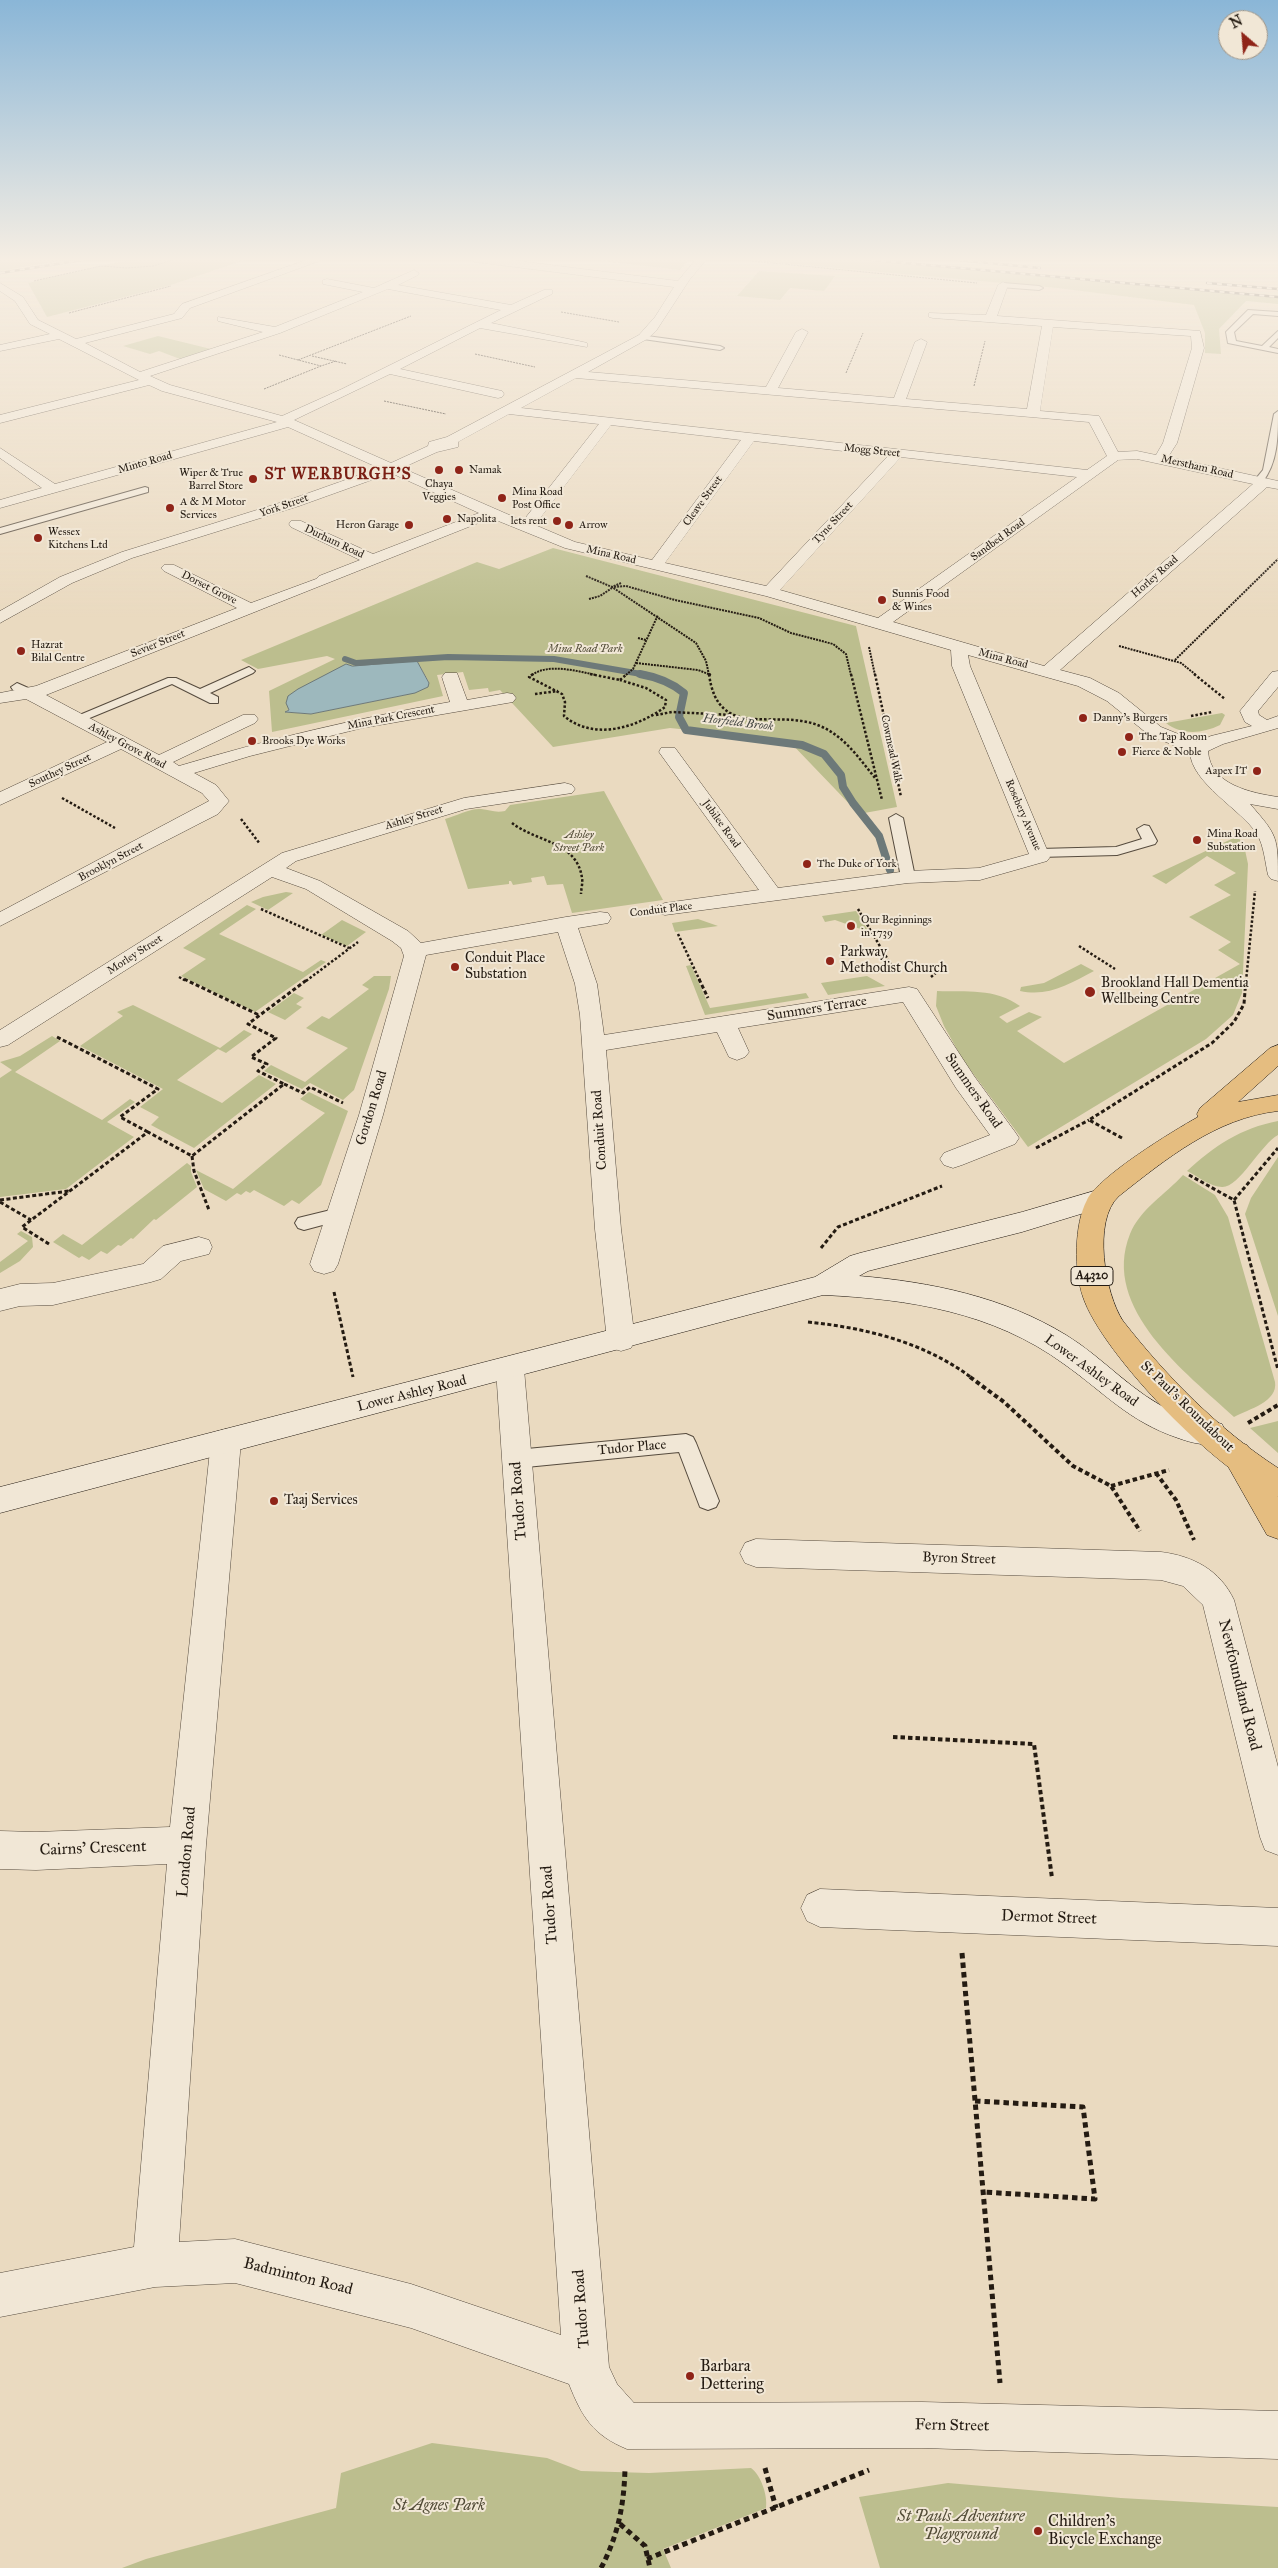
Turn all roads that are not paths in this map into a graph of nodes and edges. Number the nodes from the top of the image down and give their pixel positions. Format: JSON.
{"nodes":[{"id":1,"x":146,"y":379,"type":"edge"},
{"id":2,"x":372,"y":379,"type":"edge"},
{"id":3,"x":429,"y":379,"type":"edge"},
{"id":4,"x":564,"y":379,"type":"edge"},
{"id":5,"x":629,"y":379,"type":"edge"},
{"id":6,"x":777,"y":379,"type":"edge"},
{"id":7,"x":907,"y":379,"type":"edge"},
{"id":8,"x":1039,"y":379,"type":"edge"},
{"id":9,"x":1189,"y":379,"type":"edge"},
{"id":10,"x":152,"y":381,"type":"junction"},
{"id":11,"x":510,"y":387,"type":"dead end"},
{"id":12,"x":770,"y":391,"type":"junction"},
{"id":13,"x":498,"y":394,"type":"junction"},
{"id":14,"x":484,"y":401,"type":"dead end"},
{"id":15,"x":899,"y":402,"type":"junction"},
{"id":16,"x":507,"y":410,"type":"junction"},
{"id":17,"x":1033,"y":414,"type":"junction"},
{"id":18,"x":1278,"y":414,"type":"edge"},
{"id":19,"x":0,"y":419,"type":"edge"},
{"id":20,"x":608,"y":421,"type":"junction"},
{"id":21,"x":286,"y":422,"type":"junction"},
{"id":22,"x":750,"y":438,"type":"junction"},
{"id":23,"x":0,"y":452,"type":"edge"},
{"id":24,"x":896,"y":454,"type":"junction"},
{"id":25,"x":1115,"y":456,"type":"junction"},
{"id":26,"x":1160,"y":459,"type":"junction"},
{"id":27,"x":390,"y":468,"type":"junction"},
{"id":28,"x":1088,"y":474,"type":"junction"},
{"id":29,"x":1267,"y":483,"type":"edge"},
{"id":30,"x":53,"y":489,"type":"junction"},
{"id":31,"x":145,"y":490,"type":"dead end"},
{"id":32,"x":0,"y":504,"type":"edge"},
{"id":33,"x":491,"y":513,"type":"junction"},
{"id":34,"x":296,"y":524,"type":"dead end"},
{"id":35,"x":526,"y":527,"type":"junction"},
{"id":36,"x":0,"y":531,"type":"edge"},
{"id":37,"x":373,"y":560,"type":"junction"},
{"id":38,"x":649,"y":564,"type":"junction"},
{"id":39,"x":169,"y":568,"type":"dead end"},
{"id":40,"x":770,"y":592,"type":"junction"},
{"id":41,"x":8,"y":607,"type":"edge"},
{"id":42,"x":249,"y":608,"type":"junction"},
{"id":43,"x":0,"y":618,"type":"edge"},
{"id":44,"x":876,"y":623,"type":"junction"},
{"id":45,"x":959,"y":647,"type":"junction"},
{"id":46,"x":249,"y":671,"type":"dead end"},
{"id":47,"x":1047,"y":672,"type":"junction"},
{"id":48,"x":1278,"y":676,"type":"edge"},
{"id":49,"x":451,"y":677,"type":"dead end"},
{"id":50,"x":24,"y":690,"type":"junction"},
{"id":51,"x":201,"y":693,"type":"junction"},
{"id":52,"x":0,"y":698,"type":"edge"},
{"id":53,"x":507,"y":698,"type":"dead end"},
{"id":54,"x":214,"y":700,"type":"dead end"},
{"id":55,"x":460,"y":705,"type":"junction"},
{"id":56,"x":76,"y":718,"type":"junction"},
{"id":57,"x":249,"y":718,"type":"dead end"},
{"id":58,"x":1272,"y":724,"type":"edge"},
{"id":59,"x":120,"y":743,"type":"junction"},
{"id":60,"x":1199,"y":748,"type":"junction"},
{"id":61,"x":668,"y":752,"type":"dead end"},
{"id":62,"x":158,"y":762,"type":"junction"},
{"id":63,"x":178,"y":772,"type":"junction"},
{"id":64,"x":1225,"y":788,"type":"junction"},
{"id":65,"x":565,"y":789,"type":"dead end"},
{"id":66,"x":0,"y":799,"type":"edge"},
{"id":67,"x":219,"y":801,"type":"joint"},
{"id":68,"x":1278,"y":803,"type":"edge"},
{"id":69,"x":896,"y":818,"type":"road end"},
{"id":70,"x":1144,"y":829,"type":"dead end"},
{"id":71,"x":1039,"y":853,"type":"junction"},
{"id":72,"x":276,"y":865,"type":"junction"},
{"id":73,"x":1278,"y":875,"type":"edge"},
{"id":74,"x":908,"y":877,"type":"junction"},
{"id":75,"x":773,"y":895,"type":"junction"},
{"id":76,"x":665,"y":909,"type":"dead end"},
{"id":77,"x":600,"y":918,"type":"dead end"},
{"id":78,"x":0,"y":920,"type":"edge"},
{"id":79,"x":566,"y":923,"type":"junction"},
{"id":80,"x":414,"y":951,"type":"junction"},
{"id":81,"x":909,"y":994,"type":"joint"},
{"id":82,"x":718,"y":1015,"type":"junction"},
{"id":83,"x":0,"y":1040,"type":"edge"},
{"id":84,"x":594,"y":1044,"type":"junction"},
{"id":85,"x":737,"y":1052,"type":"dead end"},
{"id":86,"x":1278,"y":1053,"type":"edge"},
{"id":87,"x":1278,"y":1103,"type":"edge"},
{"id":88,"x":1189,"y":1131,"type":"junction"},
{"id":89,"x":953,"y":1159,"type":"dead end"},
{"id":90,"x":1101,"y":1198,"type":"junction"},
{"id":91,"x":339,"y":1214,"type":"junction"},
{"id":92,"x":304,"y":1223,"type":"dead end"},
{"id":93,"x":199,"y":1248,"type":"dead end"},
{"id":94,"x":324,"y":1264,"type":"road end"},
{"id":95,"x":823,"y":1285,"type":"junction"},
{"id":96,"x":0,"y":1300,"type":"edge"},
{"id":97,"x":621,"y":1340,"type":"junction"},
{"id":98,"x":510,"y":1369,"type":"junction"},
{"id":99,"x":1211,"y":1433,"type":"junction"},
{"id":100,"x":226,"y":1441,"type":"junction"},
{"id":101,"x":1236,"y":1454,"type":"junction"},
{"id":102,"x":516,"y":1459,"type":"junction"},
{"id":103,"x":1278,"y":1484,"type":"edge"},
{"id":104,"x":0,"y":1500,"type":"edge"},
{"id":105,"x":708,"y":1502,"type":"dead end"},
{"id":106,"x":1278,"y":1525,"type":"edge"},
{"id":107,"x":756,"y":1553,"type":"dead end"},
{"id":108,"x":1173,"y":1568,"type":"joint"},
{"id":109,"x":1278,"y":1837,"type":"edge"},
{"id":110,"x":187,"y":1844,"type":"junction"},
{"id":111,"x":0,"y":1850,"type":"edge"},
{"id":112,"x":820,"y":1908,"type":"dead end"},
{"id":113,"x":1278,"y":1927,"type":"edge"},
{"id":114,"x":155,"y":2265,"type":"junction"},
{"id":115,"x":0,"y":2295,"type":"edge"},
{"id":116,"x":586,"y":2367,"type":"junction"},
{"id":117,"x":627,"y":2426,"type":"joint"},
{"id":118,"x":1278,"y":2435,"type":"edge"}],
"edges":[{"from":1,"to":10,"type":"street","name":"Mina Road"},
{"from":2,"to":21,"type":"street","name":"Minto Road"},
{"from":3,"to":13,"type":"street"},
{"from":4,"to":16,"type":"street"},
{"from":5,"to":12,"type":"street"},
{"from":6,"to":12,"type":"street"},
{"from":7,"to":15,"type":"street"},
{"from":8,"to":17,"type":"street"},
{"from":9,"to":26,"type":"street"},
{"from":10,"to":19,"type":"street"},
{"from":10,"to":21,"type":"street","name":"Mina Road"},
{"from":11,"to":13,"type":"street"},
{"from":12,"to":15,"type":"street"},
{"from":13,"to":14,"type":"street"},
{"from":15,"to":17,"type":"street"},
{"from":16,"to":20,"type":"street","name":"Mogg Street"},
{"from":16,"to":27,"type":"street","name":"York Street"},
{"from":17,"to":25,"type":"street"},
{"from":18,"to":29,"type":"lane"},
{"from":20,"to":22,"type":"street","name":"Mogg Street"},
{"from":20,"to":35,"type":"street"},
{"from":21,"to":27,"type":"street","name":"Mina Road"},
{"from":21,"to":30,"type":"street","name":"Minto Road"},
{"from":22,"to":24,"type":"street","name":"Mogg Street"},
{"from":22,"to":38,"type":"street","name":"Cleave Street"},
{"from":23,"to":30,"type":"street"},
{"from":24,"to":28,"type":"street","name":"Mogg Street"},
{"from":24,"to":40,"type":"street","name":"Tyne Street"},
{"from":25,"to":26,"type":"street","name":"Merstham Road"},
{"from":25,"to":28,"type":"street","name":"Sandbed Road"},
{"from":26,"to":29,"type":"street","name":"Merstham Road"},
{"from":27,"to":33,"type":"street","name":"Mina Road"},
{"from":27,"to":41,"type":"street","name":"York Street"},
{"from":28,"to":44,"type":"street","name":"Sandbed Road"},
{"from":29,"to":47,"type":"street","name":"Horley Road"},
{"from":30,"to":32,"type":"street","name":"Minto Road"},
{"from":31,"to":36,"type":"lane"},
{"from":33,"to":35,"type":"street","name":"Mina Road"},
{"from":33,"to":37,"type":"street","name":"Sevier Street"},
{"from":34,"to":37,"type":"street","name":"Durham Road"},
{"from":35,"to":38,"type":"street","name":"Mina Road"},
{"from":37,"to":42,"type":"street","name":"Sevier Street"},
{"from":38,"to":40,"type":"street","name":"Mina Road"},
{"from":39,"to":42,"type":"street","name":"Dorset Grove"},
{"from":40,"to":44,"type":"street","name":"Mina Road"},
{"from":41,"to":43,"type":"street","name":"York Street"},
{"from":42,"to":50,"type":"street","name":"Sevier Street"},
{"from":44,"to":45,"type":"street","name":"Mina Road"},
{"from":45,"to":47,"type":"street","name":"Mina Road"},
{"from":45,"to":71,"type":"street","name":"Rosebery Avenue"},
{"from":46,"to":51,"type":"lane"},
{"from":47,"to":60,"type":"street","name":"Mina Road"},
{"from":48,"to":58,"type":"street"},
{"from":49,"to":55,"type":"street"},
{"from":50,"to":52,"type":"street","name":"Sevier Street"},
{"from":50,"to":56,"type":"street","name":"Ashley Grove Road"},
{"from":51,"to":54,"type":"lane"},
{"from":51,"to":56,"type":"lane"},
{"from":53,"to":55,"type":"street","name":"Mina Park Crescent"},
{"from":55,"to":63,"type":"street","name":"Mina Park Crescent"},
{"from":56,"to":59,"type":"street","name":"Ashley Grove Road"},
{"from":57,"to":62,"type":"street"},
{"from":58,"to":60,"type":"street"},
{"from":59,"to":62,"type":"street","name":"Ashley Grove Road"},
{"from":59,"to":66,"type":"street","name":"Southey Street"},
{"from":60,"to":64,"type":"street"},
{"from":61,"to":75,"type":"street","name":"Jubilee Road"},
{"from":62,"to":63,"type":"street","name":"Ashley Grove Road"},
{"from":63,"to":67,"type":"street","name":"Ashley Grove Road"},
{"from":64,"to":68,"type":"street"},
{"from":64,"to":73,"type":"street"},
{"from":65,"to":72,"type":"street","name":"Ashley Street"},
{"from":67,"to":78,"type":"street","name":"Brooklyn Street"},
{"from":69,"to":74,"type":"lane"},
{"from":70,"to":71,"type":"lane"},
{"from":71,"to":74,"type":"street","name":"Rosebery Avenue"},
{"from":72,"to":80,"type":"street"},
{"from":72,"to":83,"type":"street","name":"Morley Street"},
{"from":74,"to":75,"type":"street","name":"Conduit Place"},
{"from":75,"to":76,"type":"street","name":"Conduit Place"},
{"from":77,"to":79,"type":"street"},
{"from":79,"to":80,"type":"street"},
{"from":79,"to":84,"type":"street","name":"Conduit Road"},
{"from":80,"to":91,"type":"street","name":"Gordon Road"},
{"from":81,"to":82,"type":"street","name":"Summers Terrace"},
{"from":81,"to":89,"type":"street","name":"Summers Road"},
{"from":82,"to":84,"type":"street","name":"Summers Terrace"},
{"from":82,"to":85,"type":"street"},
{"from":84,"to":97,"type":"street","name":"Conduit Road"},
{"from":86,"to":88,"type":"main road"},
{"from":87,"to":88,"type":"main road"},
{"from":88,"to":90,"type":"main road"},
{"from":90,"to":95,"type":"street","name":"Lower Ashley Road"},
{"from":90,"to":99,"type":"main road","name":"St Paul's Roundabout","number":"A4320"},
{"from":91,"to":92,"type":"lane"},
{"from":91,"to":94,"type":"street","name":"Gordon Road"},
{"from":93,"to":96,"type":"street"},
{"from":95,"to":97,"type":"street","name":"Lower Ashley Road"},
{"from":95,"to":99,"type":"street","name":"Lower Ashley Road"},
{"from":97,"to":98,"type":"street","name":"Lower Ashley Road"},
{"from":98,"to":100,"type":"street","name":"Lower Ashley Road"},
{"from":98,"to":102,"type":"street","name":"Tudor Road"},
{"from":99,"to":101,"type":"main road","name":"St Paul's Roundabout","number":"A4320"},
{"from":100,"to":104,"type":"street","name":"Lower Ashley Road"},
{"from":100,"to":110,"type":"street","name":"London Road"},
{"from":101,"to":103,"type":"main road","name":"St Paul's Roundabout","number":"A4320"},
{"from":101,"to":106,"type":"main road"},
{"from":102,"to":105,"type":"lane","name":"Tudor Place"},
{"from":102,"to":116,"type":"street","name":"Tudor Road"},
{"from":107,"to":108,"type":"street","name":"Byron Street"},
{"from":108,"to":109,"type":"street","name":"Newfoundland Road"},
{"from":110,"to":111,"type":"street","name":"Cairns' Crescent"},
{"from":110,"to":114,"type":"street","name":"London Road"},
{"from":112,"to":113,"type":"street","name":"Dermot Street"},
{"from":114,"to":115,"type":"street","name":"Badminton Road"},
{"from":114,"to":116,"type":"street","name":"Badminton Road"},
{"from":116,"to":117,"type":"street","name":"Tudor Road"},
{"from":117,"to":118,"type":"street","name":"Fern Street"}]}
